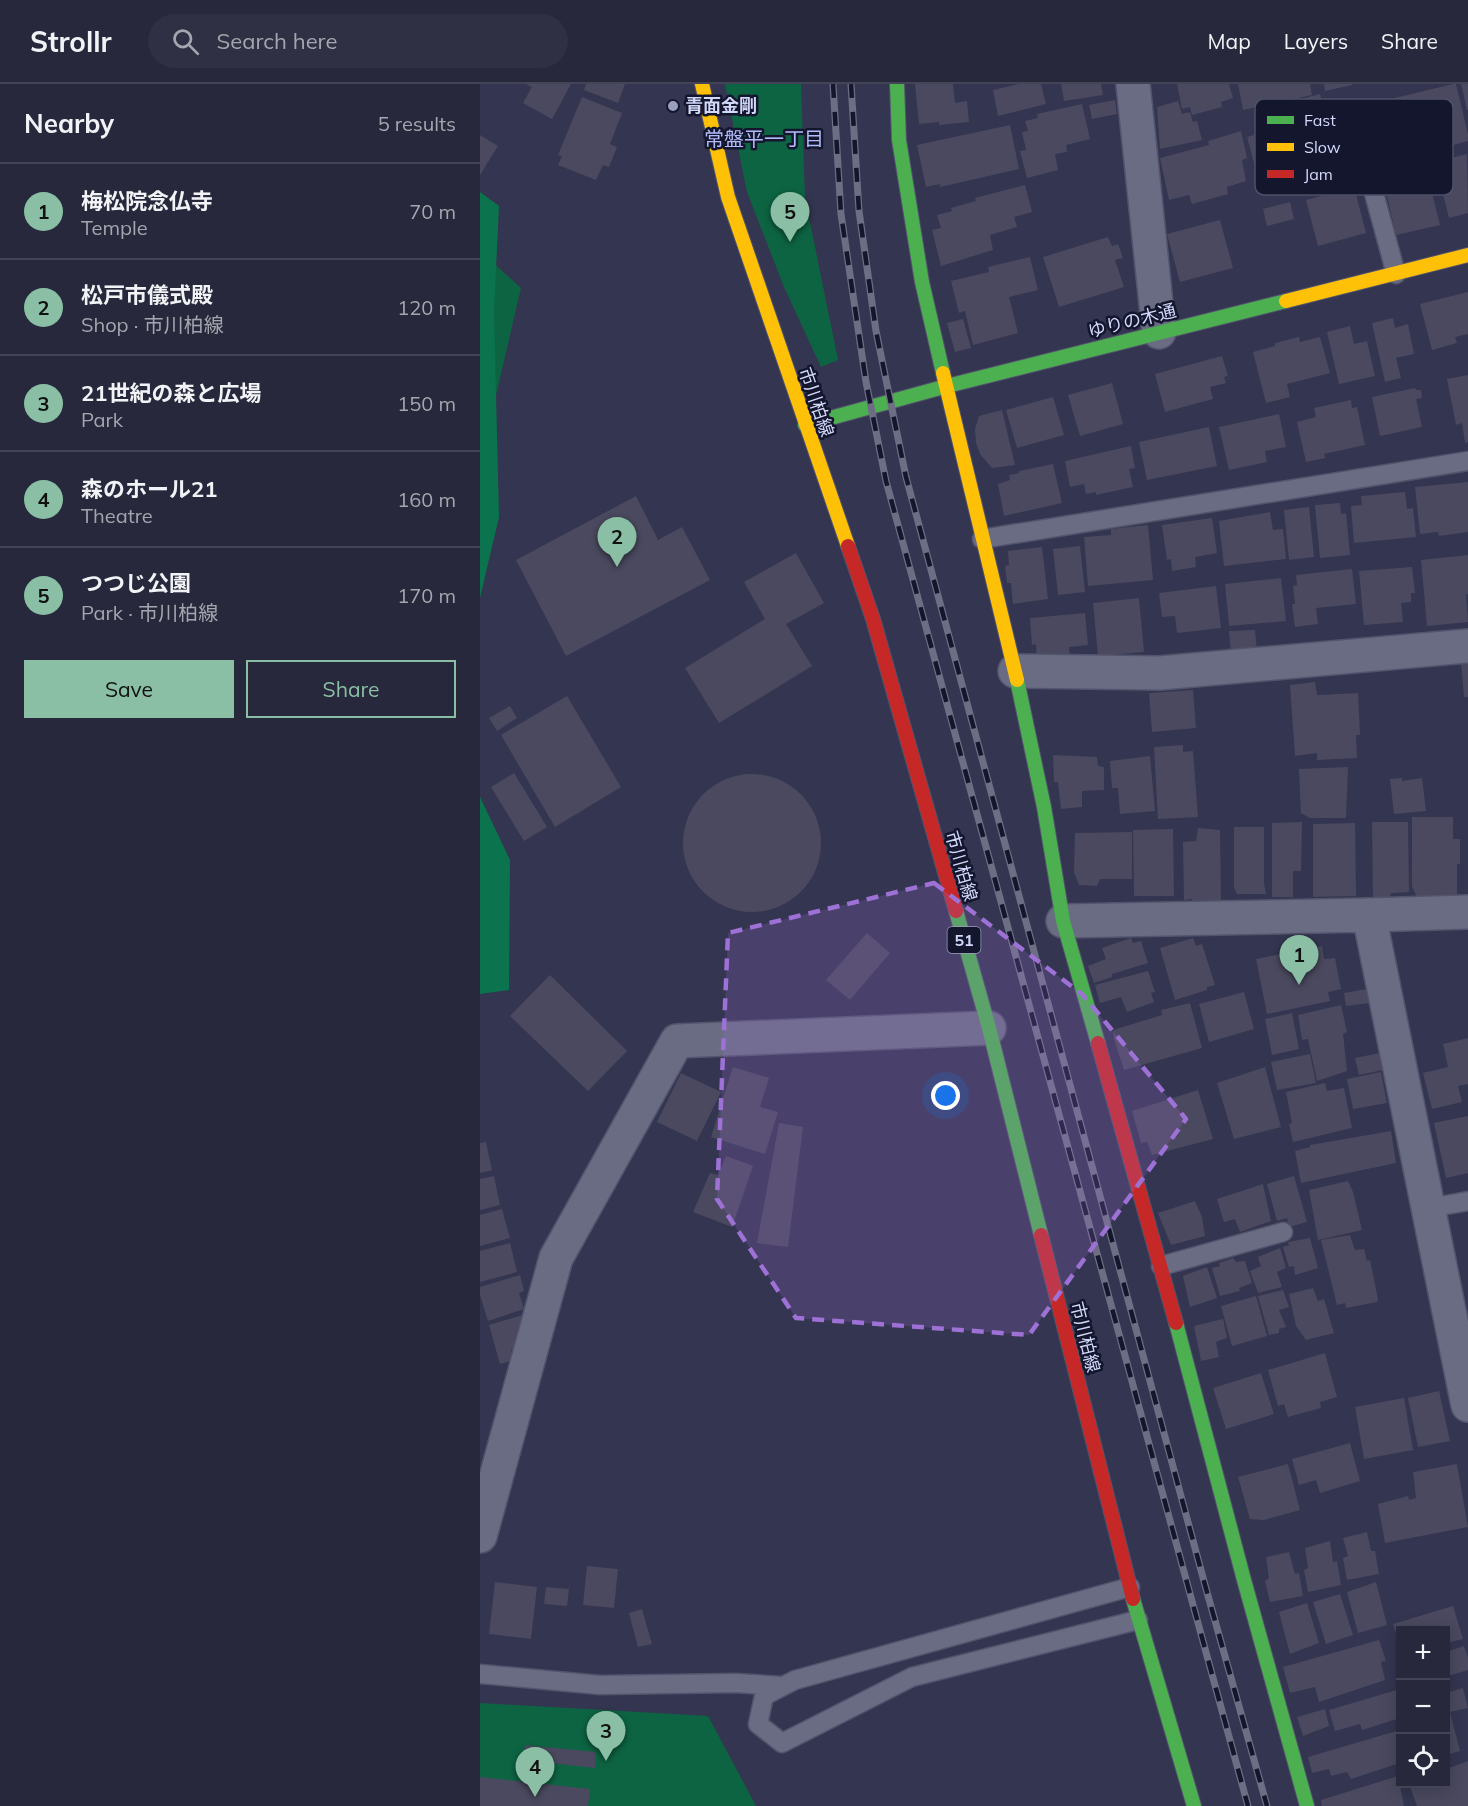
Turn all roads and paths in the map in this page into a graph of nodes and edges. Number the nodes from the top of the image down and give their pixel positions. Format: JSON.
{"nodes":[{"id":1,"x":702,"y":84,"type":"edge"},
{"id":2,"x":897,"y":84,"type":"edge"},
{"id":3,"x":1133,"y":84,"type":"edge"},
{"id":4,"x":1374,"y":195,"type":"edge"},
{"id":5,"x":1468,"y":255,"type":"edge"},
{"id":6,"x":1396,"y":274,"type":"junction"},
{"id":7,"x":1159,"y":332,"type":"junction"},
{"id":8,"x":947,"y":386,"type":"junction"},
{"id":9,"x":805,"y":425,"type":"junction"},
{"id":10,"x":1468,"y":461,"type":"edge"},
{"id":11,"x":982,"y":539,"type":"junction"},
{"id":12,"x":1468,"y":646,"type":"edge"},
{"id":13,"x":1015,"y":671,"type":"junction"},
{"id":14,"x":1468,"y":912,"type":"edge"},
{"id":15,"x":1369,"y":915,"type":"junction"},
{"id":16,"x":1063,"y":921,"type":"junction"},
{"id":17,"x":989,"y":1028,"type":"junction"},
{"id":18,"x":1468,"y":1201,"type":"edge"},
{"id":19,"x":1429,"y":1208,"type":"junction"},
{"id":20,"x":1282,"y":1232,"type":"dead end"},
{"id":21,"x":1161,"y":1266,"type":"junction"},
{"id":22,"x":1468,"y":1406,"type":"edge"},
{"id":23,"x":480,"y":1536,"type":"edge"},
{"id":24,"x":1130,"y":1587,"type":"junction"},
{"id":25,"x":1138,"y":1620,"type":"junction"},
{"id":26,"x":480,"y":1674,"type":"edge"},
{"id":27,"x":783,"y":1686,"type":"junction"},
{"id":28,"x":1194,"y":1806,"type":"edge"},
{"id":29,"x":1307,"y":1806,"type":"edge"}],
"edges":[{"from":1,"to":9,"type":"street","name":"市川柏線","number":"51"},
{"from":2,"to":8,"type":"street"},
{"from":3,"to":7,"type":"street"},
{"from":4,"to":6,"type":"lane"},
{"from":5,"to":6,"type":"street","name":"ゆりの木通"},
{"from":6,"to":7,"type":"street","name":"ゆりの木通"},
{"from":7,"to":8,"type":"street","name":"ゆりの木通"},
{"from":8,"to":9,"type":"street","name":"ゆりの木通"},
{"from":8,"to":11,"type":"street"},
{"from":9,"to":17,"type":"street","name":"市川柏線","number":"51"},
{"from":10,"to":11,"type":"lane"},
{"from":11,"to":13,"type":"street"},
{"from":12,"to":13,"type":"street"},
{"from":13,"to":16,"type":"street"},
{"from":14,"to":15,"type":"street"},
{"from":15,"to":16,"type":"street"},
{"from":15,"to":19,"type":"street"},
{"from":16,"to":21,"type":"street"},
{"from":17,"to":23,"type":"street"},
{"from":17,"to":24,"type":"street","name":"市川柏線","number":"51"},
{"from":18,"to":19,"type":"lane"},
{"from":19,"to":22,"type":"street"},
{"from":20,"to":21,"type":"lane"},
{"from":21,"to":29,"type":"street"},
{"from":24,"to":25,"type":"street","name":"市川柏線","number":"51"},
{"from":24,"to":27,"type":"lane"},
{"from":25,"to":27,"type":"lane"},
{"from":25,"to":28,"type":"street","name":"市川柏線","number":"51"},
{"from":26,"to":27,"type":"lane"}]}
